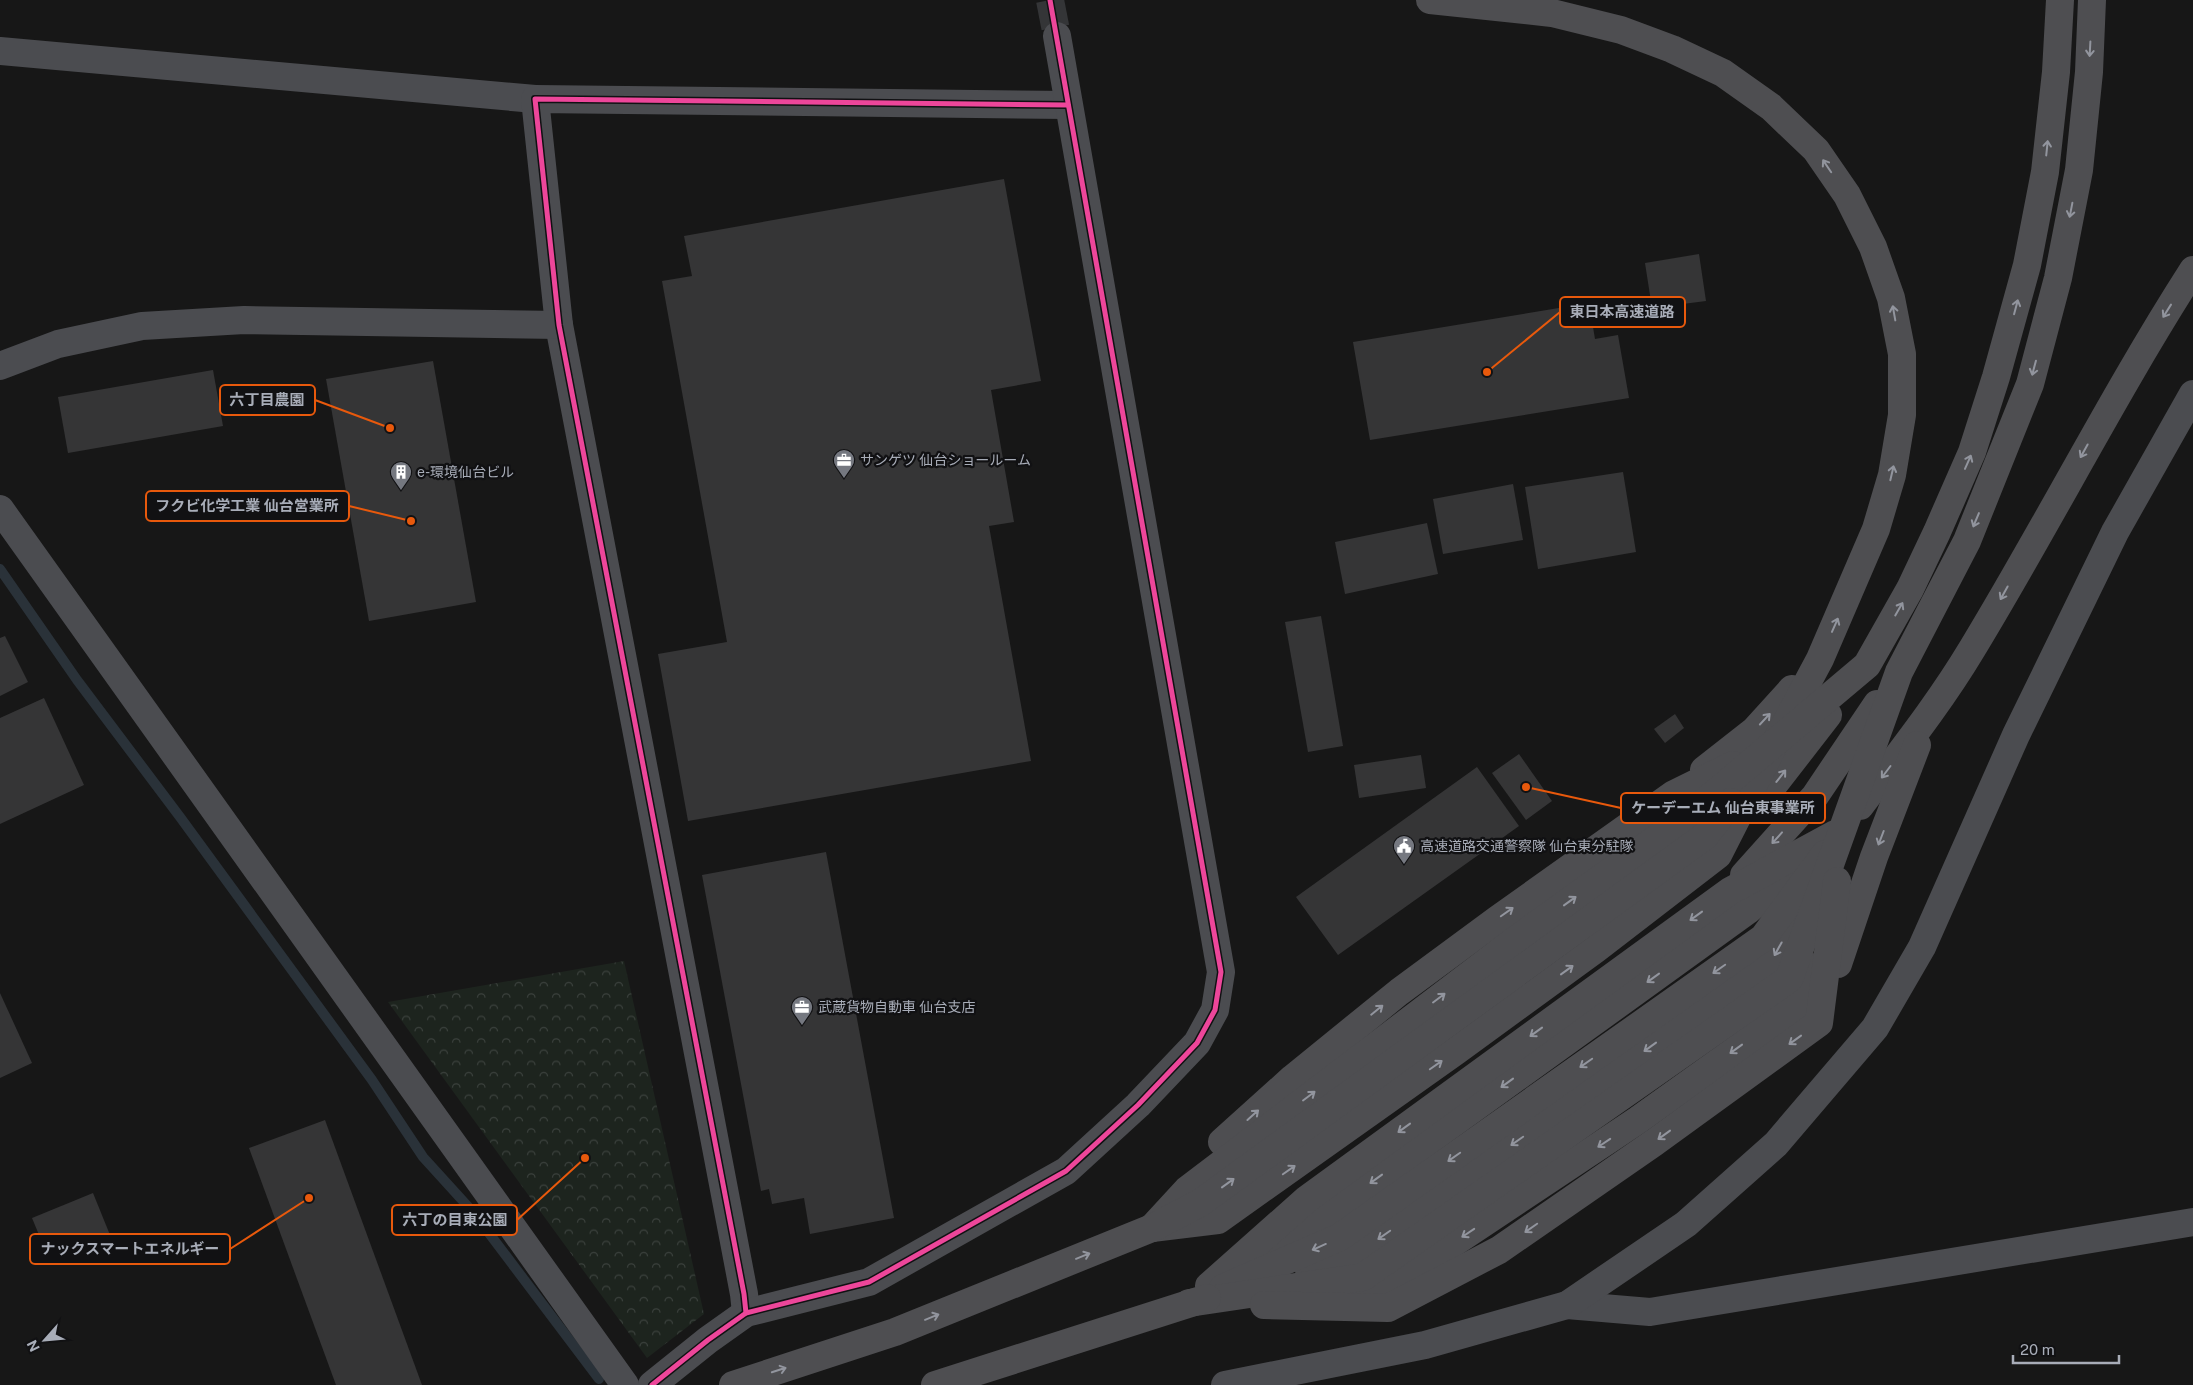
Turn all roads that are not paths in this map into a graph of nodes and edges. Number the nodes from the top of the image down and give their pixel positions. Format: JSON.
{"nodes":[{"id":1,"x":1430,"y":0,"type":"edge"},
{"id":2,"x":2060,"y":0,"type":"edge"},
{"id":3,"x":2092,"y":0,"type":"edge"},
{"id":4,"x":1057,"y":36,"type":"tunnel mouth"},
{"id":5,"x":0,"y":51,"type":"edge"},
{"id":6,"x":535,"y":99,"type":"junction"},
{"id":7,"x":1068,"y":105,"type":"junction"},
{"id":8,"x":2193,"y":270,"type":"edge"},
{"id":9,"x":559,"y":325,"type":"junction"},
{"id":10,"x":0,"y":366,"type":"edge"},
{"id":11,"x":2193,"y":394,"type":"edge"},
{"id":12,"x":0,"y":509,"type":"edge"},
{"id":13,"x":8,"y":535,"type":"edge"},
{"id":14,"x":1820,"y":659,"type":"junction"},
{"id":15,"x":1867,"y":665,"type":"junction"},
{"id":16,"x":1899,"y":672,"type":"junction"},
{"id":17,"x":1930,"y":712,"type":"junction"},
{"id":18,"x":1773,"y":746,"type":"junction"},
{"id":19,"x":1674,"y":794,"type":"junction"},
{"id":20,"x":1843,"y":829,"type":"junction"},
{"id":21,"x":1718,"y":856,"type":"junction"},
{"id":22,"x":1730,"y":891,"type":"junction"},
{"id":23,"x":1819,"y":1023,"type":"junction"},
{"id":24,"x":2193,"y":1222,"type":"edge"},
{"id":25,"x":1152,"y":1228,"type":"junction"},
{"id":26,"x":1190,"y":1303,"type":"junction"},
{"id":27,"x":1567,"y":1305,"type":"junction"},
{"id":28,"x":746,"y":1313,"type":"junction"},
{"id":29,"x":1292,"y":1379,"type":"edge"},
{"id":30,"x":625,"y":1385,"type":"edge"},
{"id":31,"x":652,"y":1385,"type":"edge"},
{"id":32,"x":733,"y":1385,"type":"edge"},
{"id":33,"x":935,"y":1385,"type":"edge"},
{"id":34,"x":1225,"y":1385,"type":"edge"}],
"edges":[{"from":14,"to":1,"type":"highway","one_way":true},
{"from":15,"to":2,"type":"highway","one_way":true},
{"from":3,"to":16,"type":"highway","one_way":true},
{"from":4,"to":7,"type":"street"},
{"from":5,"to":6,"type":"street"},
{"from":6,"to":7,"type":"street"},
{"from":6,"to":9,"type":"street"},
{"from":7,"to":28,"type":"street"},
{"from":8,"to":17,"type":"highway","one_way":true},
{"from":9,"to":10,"type":"street"},
{"from":9,"to":28,"type":"street"},
{"from":11,"to":27,"type":"street"},
{"from":12,"to":13,"type":"street"},
{"from":13,"to":30,"type":"street"},
{"from":14,"to":18,"type":"highway"},
{"from":19,"to":14,"type":"highway","one_way":true},
{"from":15,"to":18,"type":"highway"},
{"from":21,"to":15,"type":"highway","one_way":true},
{"from":16,"to":20,"type":"highway"},
{"from":16,"to":22,"type":"highway","one_way":true},
{"from":17,"to":20,"type":"highway","one_way":true},
{"from":17,"to":23,"type":"highway","one_way":true},
{"from":18,"to":19,"type":"highway"},
{"from":18,"to":21,"type":"highway"},
{"from":25,"to":18,"type":"highway","one_way":true},
{"from":25,"to":19,"type":"highway","one_way":true},
{"from":20,"to":22,"type":"highway"},
{"from":20,"to":23,"type":"highway"},
{"from":20,"to":26,"type":"highway","one_way":true},
{"from":20,"to":26,"type":"highway","one_way":true},
{"from":20,"to":26,"type":"highway","one_way":true},
{"from":25,"to":21,"type":"highway","one_way":true},
{"from":22,"to":26,"type":"highway","one_way":true},
{"from":23,"to":26,"type":"highway","one_way":true},
{"from":24,"to":27,"type":"street"},
{"from":32,"to":25,"type":"highway","one_way":true},
{"from":26,"to":33,"type":"highway"},
{"from":27,"to":29,"type":"street"},
{"from":28,"to":31,"type":"street"},
{"from":29,"to":34,"type":"street"}]}
